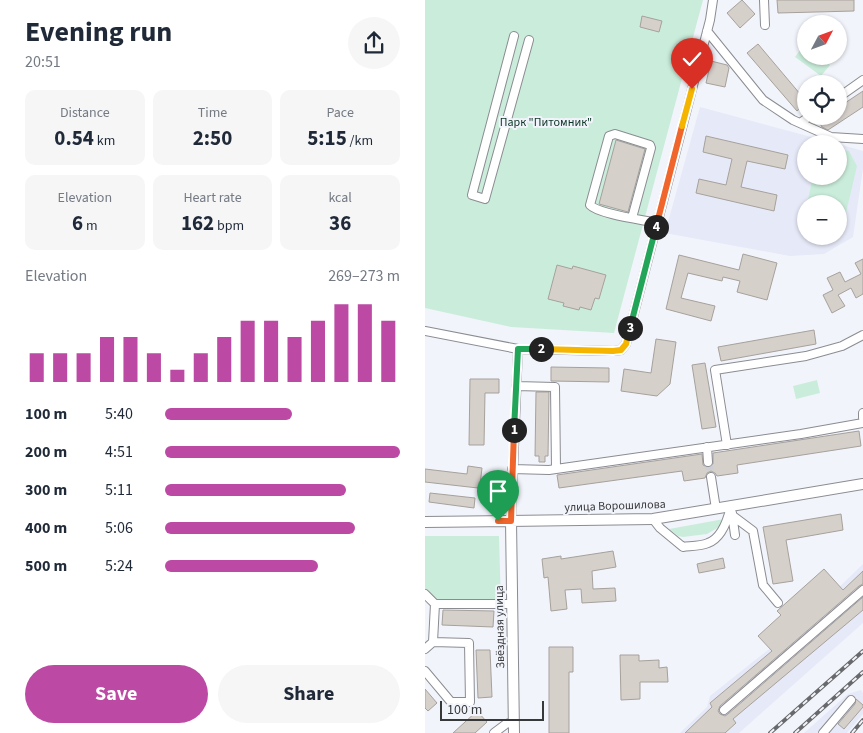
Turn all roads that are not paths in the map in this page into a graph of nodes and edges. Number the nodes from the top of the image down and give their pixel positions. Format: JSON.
{"nodes":[{"id":1,"x":713,"y":0,"type":"edge"},
{"id":2,"x":764,"y":0,"type":"edge"},
{"id":3,"x":765,"y":25,"type":"dead end"},
{"id":4,"x":707,"y":32,"type":"junction"},
{"id":5,"x":514,"y":36,"type":"dead end"},
{"id":6,"x":529,"y":40,"type":"dead end"},
{"id":7,"x":863,"y":80,"type":"edge"},
{"id":8,"x":499,"y":90,"type":"junction"},
{"id":9,"x":847,"y":91,"type":"edge"},
{"id":10,"x":513,"y":94,"type":"junction"},
{"id":11,"x":797,"y":122,"type":"edge"},
{"id":12,"x":804,"y":125,"type":"edge"},
{"id":13,"x":863,"y":139,"type":"edge"},
{"id":14,"x":485,"y":146,"type":"junction"},
{"id":15,"x":499,"y":150,"type":"junction"},
{"id":16,"x":632,"y":218,"type":"junction"},
{"id":17,"x":657,"y":223,"type":"junction"},
{"id":18,"x":425,"y":331,"type":"edge"},
{"id":19,"x":863,"y":334,"type":"edge"},
{"id":20,"x":518,"y":349,"type":"junction"},
{"id":21,"x":516,"y":386,"type":"junction"},
{"id":22,"x":863,"y":413,"type":"edge"},
{"id":23,"x":863,"y":418,"type":"edge"},
{"id":24,"x":863,"y":423,"type":"edge"},
{"id":25,"x":727,"y":444,"type":"junction"},
{"id":26,"x":707,"y":447,"type":"junction"},
{"id":27,"x":708,"y":462,"type":"tunnel mouth"},
{"id":28,"x":512,"y":469,"type":"junction"},
{"id":29,"x":556,"y":469,"type":"junction"},
{"id":30,"x":711,"y":477,"type":"tunnel mouth"},
{"id":31,"x":863,"y":484,"type":"edge"},
{"id":32,"x":715,"y":509,"type":"junction"},
{"id":33,"x":732,"y":511,"type":"junction"},
{"id":34,"x":653,"y":519,"type":"junction"},
{"id":35,"x":511,"y":521,"type":"junction"},
{"id":36,"x":425,"y":522,"type":"edge"},
{"id":37,"x":735,"y":535,"type":"dead end"},
{"id":38,"x":863,"y":590,"type":"edge"},
{"id":39,"x":425,"y":594,"type":"edge"},
{"id":40,"x":778,"y":603,"type":"dead end"},
{"id":41,"x":435,"y":604,"type":"junction"},
{"id":42,"x":512,"y":604,"type":"junction"},
{"id":43,"x":425,"y":640,"type":"edge"},
{"id":44,"x":433,"y":642,"type":"junction"},
{"id":45,"x":425,"y":650,"type":"edge"},
{"id":46,"x":425,"y":671,"type":"edge"},
{"id":47,"x":851,"y":700,"type":"dead end"},
{"id":48,"x":724,"y":710,"type":"dead end"},
{"id":49,"x":513,"y":722,"type":"junction"},
{"id":50,"x":494,"y":733,"type":"edge"},
{"id":51,"x":514,"y":733,"type":"edge"},
{"id":52,"x":823,"y":733,"type":"edge"}],
"edges":[{"from":1,"to":4,"type":"street"},
{"from":2,"to":3,"type":"street"},
{"from":4,"to":11,"type":"street"},
{"from":4,"to":17,"type":"street"},
{"from":5,"to":8,"type":"street"},
{"from":6,"to":10,"type":"street"},
{"from":7,"to":9,"type":"street"},
{"from":8,"to":10,"type":"street"},
{"from":8,"to":14,"type":"street"},
{"from":10,"to":15,"type":"street"},
{"from":12,"to":13,"type":"street"},
{"from":14,"to":15,"type":"street"},
{"from":14,"to":15,"type":"street"},
{"from":16,"to":16,"type":"street"},
{"from":16,"to":17,"type":"street"},
{"from":17,"to":20,"type":"street"},
{"from":18,"to":20,"type":"street"},
{"from":19,"to":25,"type":"street"},
{"from":20,"to":21,"type":"street"},
{"from":21,"to":28,"type":"street"},
{"from":21,"to":29,"type":"street"},
{"from":22,"to":23,"type":"street"},
{"from":24,"to":25,"type":"street"},
{"from":25,"to":26,"type":"street"},
{"from":26,"to":27,"type":"street"},
{"from":26,"to":29,"type":"street"},
{"from":28,"to":29,"type":"street"},
{"from":28,"to":35,"type":"street"},
{"from":30,"to":32,"type":"street"},
{"from":31,"to":33,"type":"main road","name":"улица Ворошилова"},
{"from":32,"to":33,"type":"main road","name":"улица Ворошилова"},
{"from":32,"to":34,"type":"main road","name":"улица Ворошилова"},
{"from":33,"to":34,"type":"street"},
{"from":33,"to":37,"type":"street"},
{"from":33,"to":40,"type":"street"},
{"from":34,"to":35,"type":"main road","name":"улица Ворошилова"},
{"from":35,"to":36,"type":"main road","name":"улица Ворошилова"},
{"from":35,"to":42,"type":"main road","name":"Звёздная улица"},
{"from":38,"to":48,"type":"street"},
{"from":39,"to":41,"type":"street"},
{"from":41,"to":42,"type":"street"},
{"from":41,"to":44,"type":"street"},
{"from":42,"to":49,"type":"main road","name":"Звёздная улица"},
{"from":43,"to":44,"type":"street"},
{"from":44,"to":45,"type":"street"},
{"from":44,"to":46,"type":"street"},
{"from":47,"to":52,"type":"street"},
{"from":49,"to":50,"type":"street"},
{"from":49,"to":51,"type":"main road","name":"Звёздная улица"}]}
